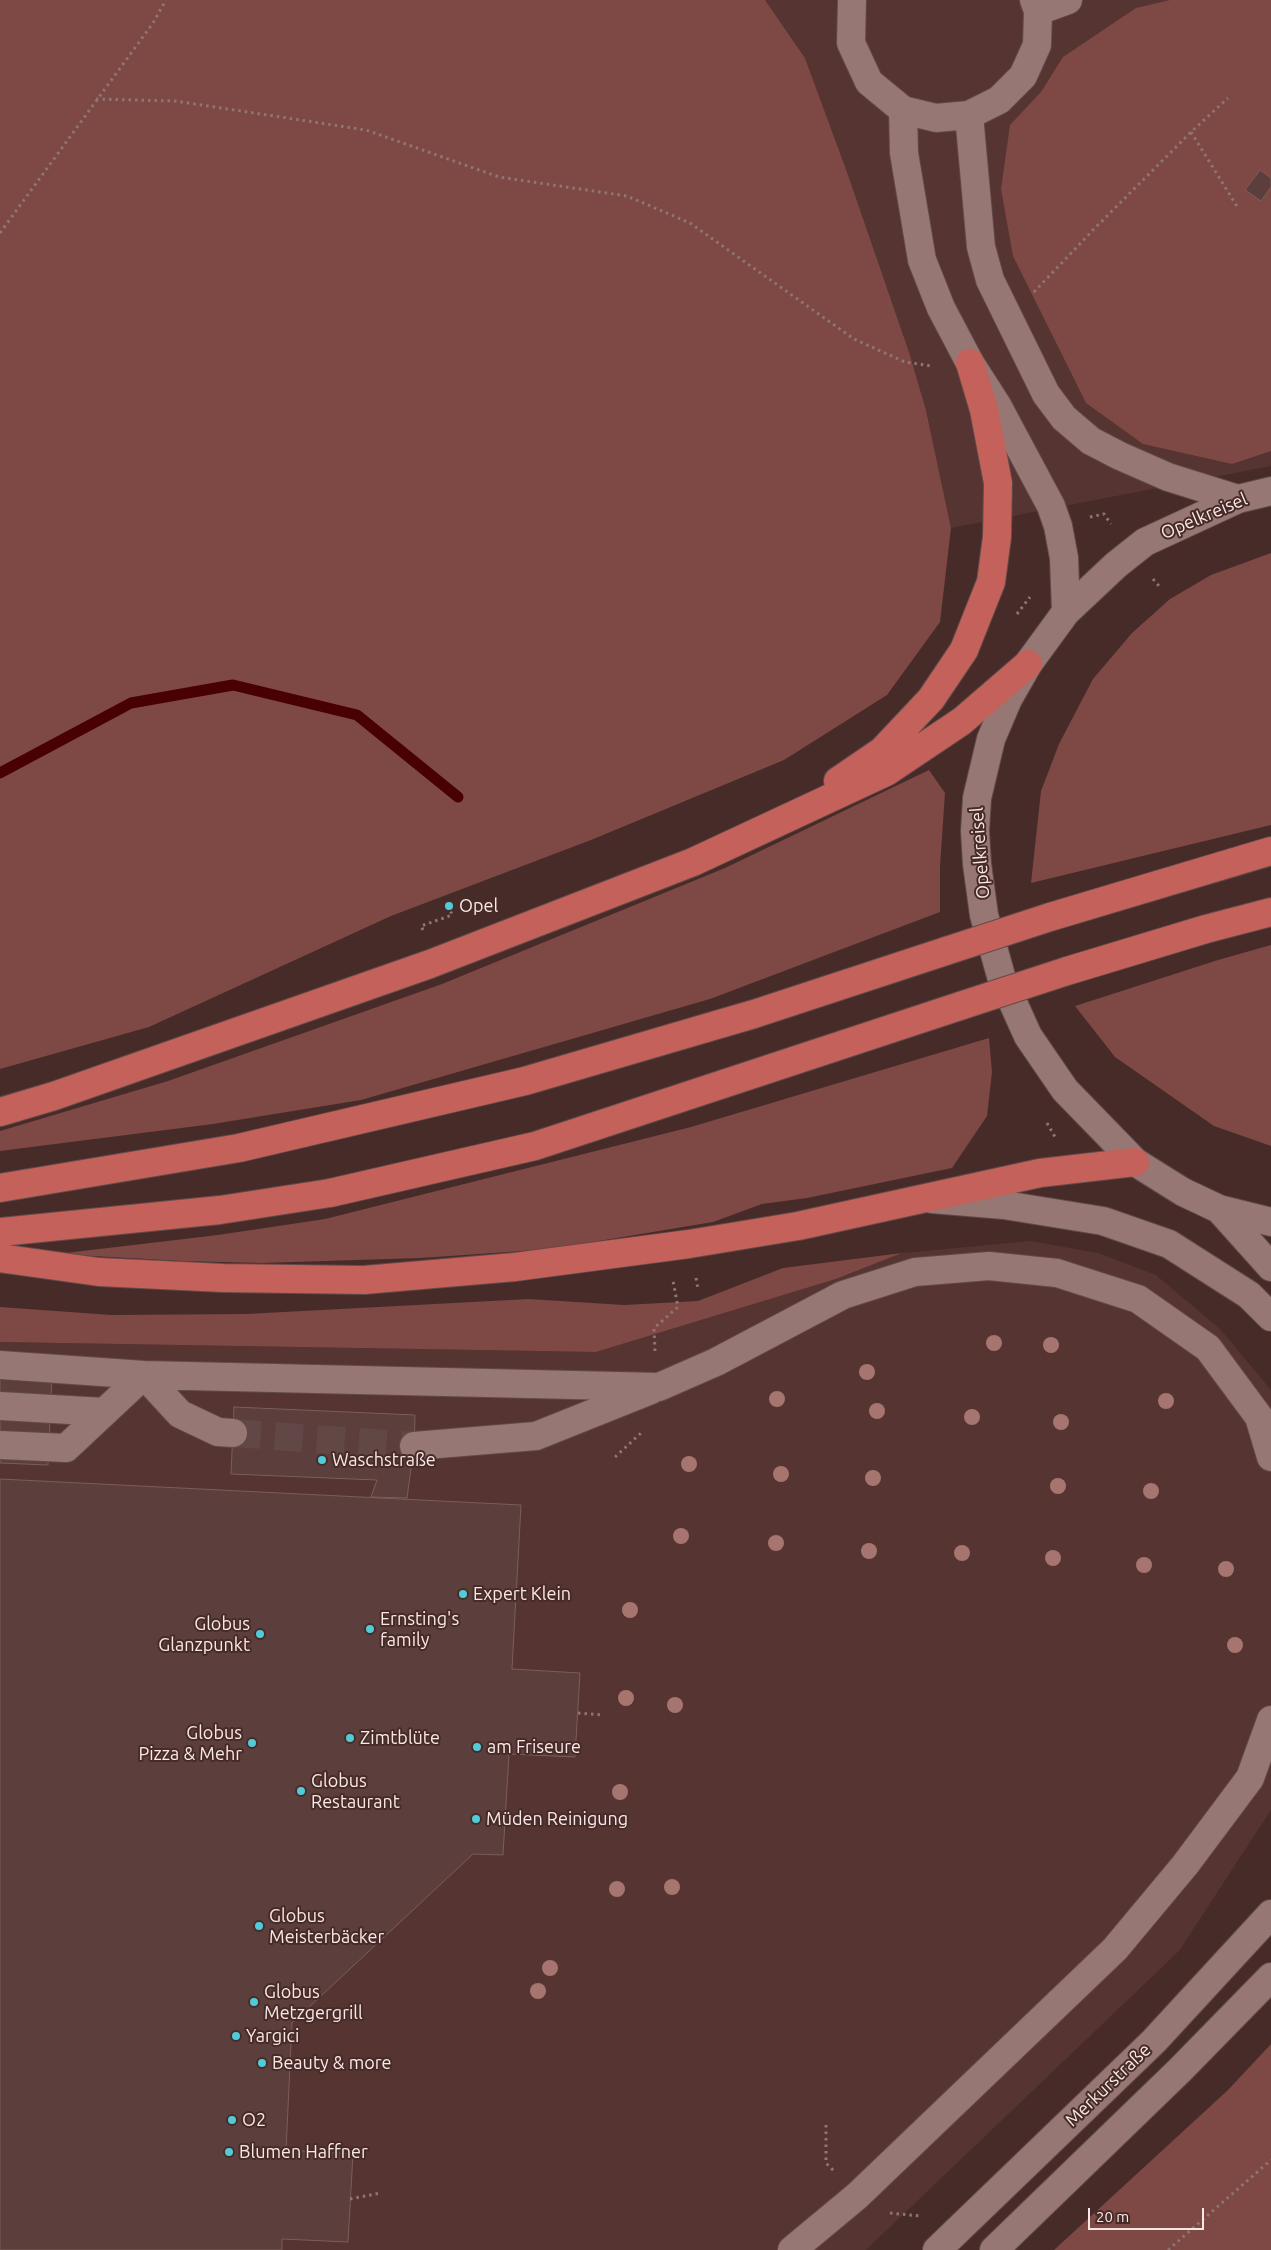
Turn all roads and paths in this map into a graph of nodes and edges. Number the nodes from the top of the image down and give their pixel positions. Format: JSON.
{"nodes":[{"id":1,"x":166,"y":0,"type":"edge"},
{"id":2,"x":852,"y":0,"type":"edge"},
{"id":3,"x":1068,"y":0,"type":"edge"},
{"id":4,"x":1036,"y":6,"type":"edge"},
{"id":5,"x":1228,"y":98,"type":"dead end"},
{"id":6,"x":96,"y":99,"type":"junction"},
{"id":7,"x":904,"y":110,"type":"junction"},
{"id":8,"x":969,"y":115,"type":"junction"},
{"id":9,"x":1191,"y":132,"type":"junction"},
{"id":10,"x":1238,"y":208,"type":"dead end"},
{"id":11,"x":0,"y":233,"type":"edge"},
{"id":12,"x":1008,"y":320,"type":"junction"},
{"id":13,"x":970,"y":363,"type":"junction"},
{"id":14,"x":938,"y":367,"type":"dead end"},
{"id":15,"x":1271,"y":491,"type":"edge"},
{"id":16,"x":1238,"y":499,"type":"junction"},
{"id":17,"x":1086,"y":518,"type":"dead end"},
{"id":18,"x":1114,"y":528,"type":"dead end"},
{"id":19,"x":1066,"y":612,"type":"junction"},
{"id":20,"x":1028,"y":664,"type":"junction"},
{"id":21,"x":776,"y":824,"type":"junction"},
{"id":22,"x":1271,"y":851,"type":"edge"},
{"id":23,"x":449,"y":906,"type":"dead end"},
{"id":24,"x":1271,"y":912,"type":"edge"},
{"id":25,"x":426,"y":938,"type":"dead end"},
{"id":26,"x":0,"y":1112,"type":"edge"},
{"id":27,"x":1135,"y":1162,"type":"junction"},
{"id":28,"x":0,"y":1188,"type":"edge"},
{"id":29,"x":921,"y":1198,"type":"junction"},
{"id":30,"x":1219,"y":1209,"type":"junction"},
{"id":31,"x":1271,"y":1222,"type":"edge"},
{"id":32,"x":0,"y":1232,"type":"edge"},
{"id":33,"x":0,"y":1258,"type":"edge"},
{"id":34,"x":1271,"y":1267,"type":"edge"},
{"id":35,"x":696,"y":1278,"type":"dead end"},
{"id":36,"x":673,"y":1281,"type":"dead end"},
{"id":37,"x":698,"y":1289,"type":"dead end"},
{"id":38,"x":1271,"y":1317,"type":"edge"},
{"id":39,"x":655,"y":1357,"type":"dead end"},
{"id":40,"x":0,"y":1365,"type":"edge"},
{"id":41,"x":144,"y":1375,"type":"junction"},
{"id":42,"x":659,"y":1387,"type":"junction"},
{"id":43,"x":0,"y":1406,"type":"edge"},
{"id":44,"x":104,"y":1412,"type":"junction"},
{"id":45,"x":233,"y":1433,"type":"tunnel mouth"},
{"id":46,"x":0,"y":1445,"type":"edge"},
{"id":47,"x":414,"y":1446,"type":"tunnel mouth"},
{"id":48,"x":1271,"y":1457,"type":"edge"},
{"id":49,"x":578,"y":1712,"type":"dead end"},
{"id":50,"x":602,"y":1715,"type":"dead end"},
{"id":51,"x":1271,"y":1720,"type":"edge"},
{"id":52,"x":1268,"y":1915,"type":"edge"},
{"id":53,"x":1271,"y":1976,"type":"edge"},
{"id":54,"x":1271,"y":2160,"type":"edge"},
{"id":55,"x":381,"y":2193,"type":"dead end"},
{"id":56,"x":350,"y":2200,"type":"dead end"},
{"id":57,"x":881,"y":2212,"type":"dead end"},
{"id":58,"x":920,"y":2216,"type":"dead end"},
{"id":59,"x":792,"y":2250,"type":"edge"},
{"id":60,"x":937,"y":2250,"type":"edge"},
{"id":61,"x":994,"y":2250,"type":"edge"},
{"id":62,"x":1168,"y":2250,"type":"edge"}],
"edges":[{"from":1,"to":6,"type":"path"},
{"from":2,"to":7,"type":"street"},
{"from":3,"to":4,"type":"street"},
{"from":4,"to":8,"type":"street"},
{"from":5,"to":9,"type":"path"},
{"from":6,"to":11,"type":"path"},
{"from":6,"to":14,"type":"path"},
{"from":7,"to":8,"type":"street"},
{"from":7,"to":13,"type":"street"},
{"from":8,"to":12,"type":"street"},
{"from":9,"to":10,"type":"path"},
{"from":9,"to":12,"type":"path"},
{"from":12,"to":16,"type":"street"},
{"from":13,"to":19,"type":"street"},
{"from":13,"to":21,"type":"highway"},
{"from":15,"to":16,"type":"street","name":"Opelkreisel"},
{"from":16,"to":19,"type":"street","name":"Opelkreisel"},
{"from":17,"to":18,"type":"path"},
{"from":19,"to":20,"type":"street","name":"Opelkreisel"},
{"from":20,"to":21,"type":"highway"},
{"from":20,"to":27,"type":"street","name":"Opelkreisel"},
{"from":21,"to":26,"type":"highway"},
{"from":22,"to":28,"type":"highway","bridge":true},
{"from":23,"to":25,"type":"path"},
{"from":24,"to":32,"type":"highway","bridge":true},
{"from":27,"to":29,"type":"highway"},
{"from":27,"to":30,"type":"street","name":"Opelkreisel"},
{"from":29,"to":33,"type":"highway"},
{"from":29,"to":38,"type":"street"},
{"from":30,"to":31,"type":"street","name":"Opelkreisel"},
{"from":30,"to":34,"type":"street"},
{"from":35,"to":37,"type":"path"},
{"from":36,"to":39,"type":"path"},
{"from":40,"to":41,"type":"street"},
{"from":41,"to":42,"type":"street"},
{"from":41,"to":44,"type":"street"},
{"from":41,"to":45,"type":"street"},
{"from":42,"to":47,"type":"street"},
{"from":42,"to":48,"type":"street"},
{"from":43,"to":44,"type":"street"},
{"from":44,"to":46,"type":"street"},
{"from":49,"to":50,"type":"path"},
{"from":51,"to":59,"type":"street"},
{"from":52,"to":60,"type":"street","name":"Merkurstraße"},
{"from":53,"to":61,"type":"street"},
{"from":54,"to":62,"type":"path"},
{"from":55,"to":56,"type":"path"},
{"from":57,"to":58,"type":"path"}]}
